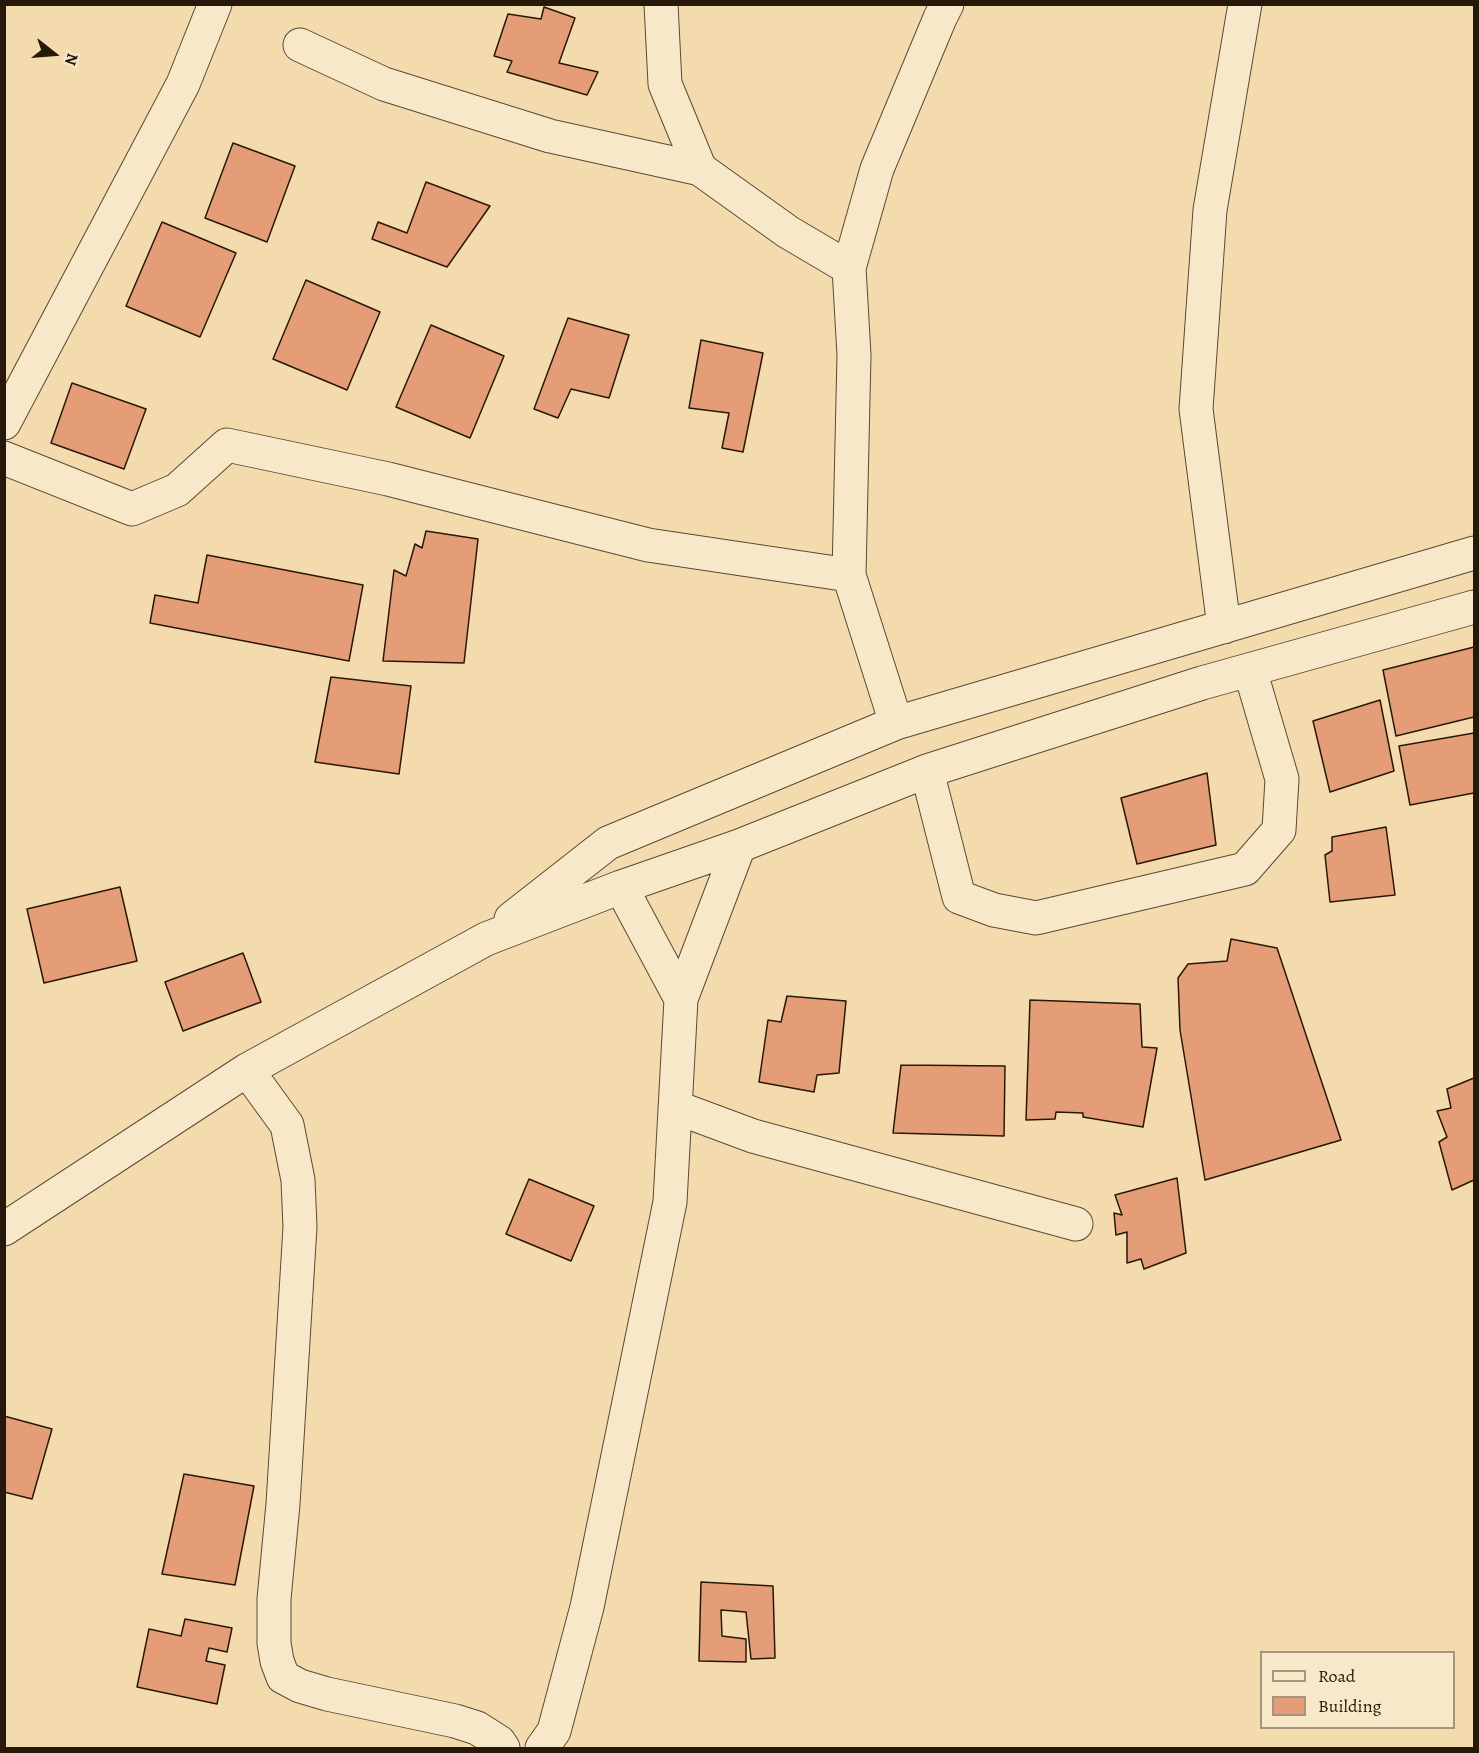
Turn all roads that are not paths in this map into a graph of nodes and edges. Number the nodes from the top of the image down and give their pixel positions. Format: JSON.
{"nodes":[{"id":1,"x":215,"y":4,"type":"edge"},
{"id":2,"x":661,"y":4,"type":"edge"},
{"id":3,"x":947,"y":4,"type":"edge"},
{"id":4,"x":1245,"y":4,"type":"edge"},
{"id":5,"x":300,"y":45,"type":"dead end"},
{"id":6,"x":700,"y":169,"type":"junction"},
{"id":7,"x":849,"y":268,"type":"junction"},
{"id":8,"x":4,"y":423,"type":"edge"},
{"id":9,"x":4,"y":458,"type":"edge"},
{"id":10,"x":1474,"y":553,"type":"edge"},
{"id":11,"x":849,"y":575,"type":"junction"},
{"id":12,"x":1474,"y":607,"type":"edge"},
{"id":13,"x":1224,"y":627,"type":"junction"},
{"id":14,"x":1250,"y":670,"type":"junction"},
{"id":15,"x":896,"y":723,"type":"junction"},
{"id":16,"x":927,"y":771,"type":"junction"},
{"id":17,"x":739,"y":846,"type":"junction"},
{"id":18,"x":621,"y":887,"type":"junction"},
{"id":19,"x":486,"y":939,"type":"junction"},
{"id":20,"x":681,"y":999,"type":"junction"},
{"id":21,"x":247,"y":1070,"type":"junction"},
{"id":22,"x":675,"y":1107,"type":"junction"},
{"id":23,"x":1076,"y":1224,"type":"dead end"},
{"id":24,"x":4,"y":1229,"type":"edge"},
{"id":25,"x":503,"y":1749,"type":"edge"},
{"id":26,"x":542,"y":1749,"type":"edge"}],
"edges":[{"from":1,"to":8,"type":"street"},
{"from":2,"to":6,"type":"street"},
{"from":3,"to":7,"type":"street"},
{"from":4,"to":13,"type":"street"},
{"from":5,"to":6,"type":"street"},
{"from":6,"to":7,"type":"street"},
{"from":7,"to":11,"type":"street"},
{"from":9,"to":11,"type":"street"},
{"from":10,"to":13,"type":"street"},
{"from":11,"to":15,"type":"street"},
{"from":12,"to":14,"type":"street"},
{"from":13,"to":15,"type":"street"},
{"from":14,"to":16,"type":"street"},
{"from":14,"to":16,"type":"street"},
{"from":15,"to":19,"type":"street"},
{"from":16,"to":17,"type":"street"},
{"from":17,"to":18,"type":"street"},
{"from":17,"to":20,"type":"street"},
{"from":18,"to":19,"type":"street"},
{"from":18,"to":20,"type":"street"},
{"from":19,"to":21,"type":"street"},
{"from":20,"to":22,"type":"street"},
{"from":21,"to":24,"type":"street"},
{"from":21,"to":25,"type":"street"},
{"from":22,"to":23,"type":"street"},
{"from":22,"to":26,"type":"street"}]}
